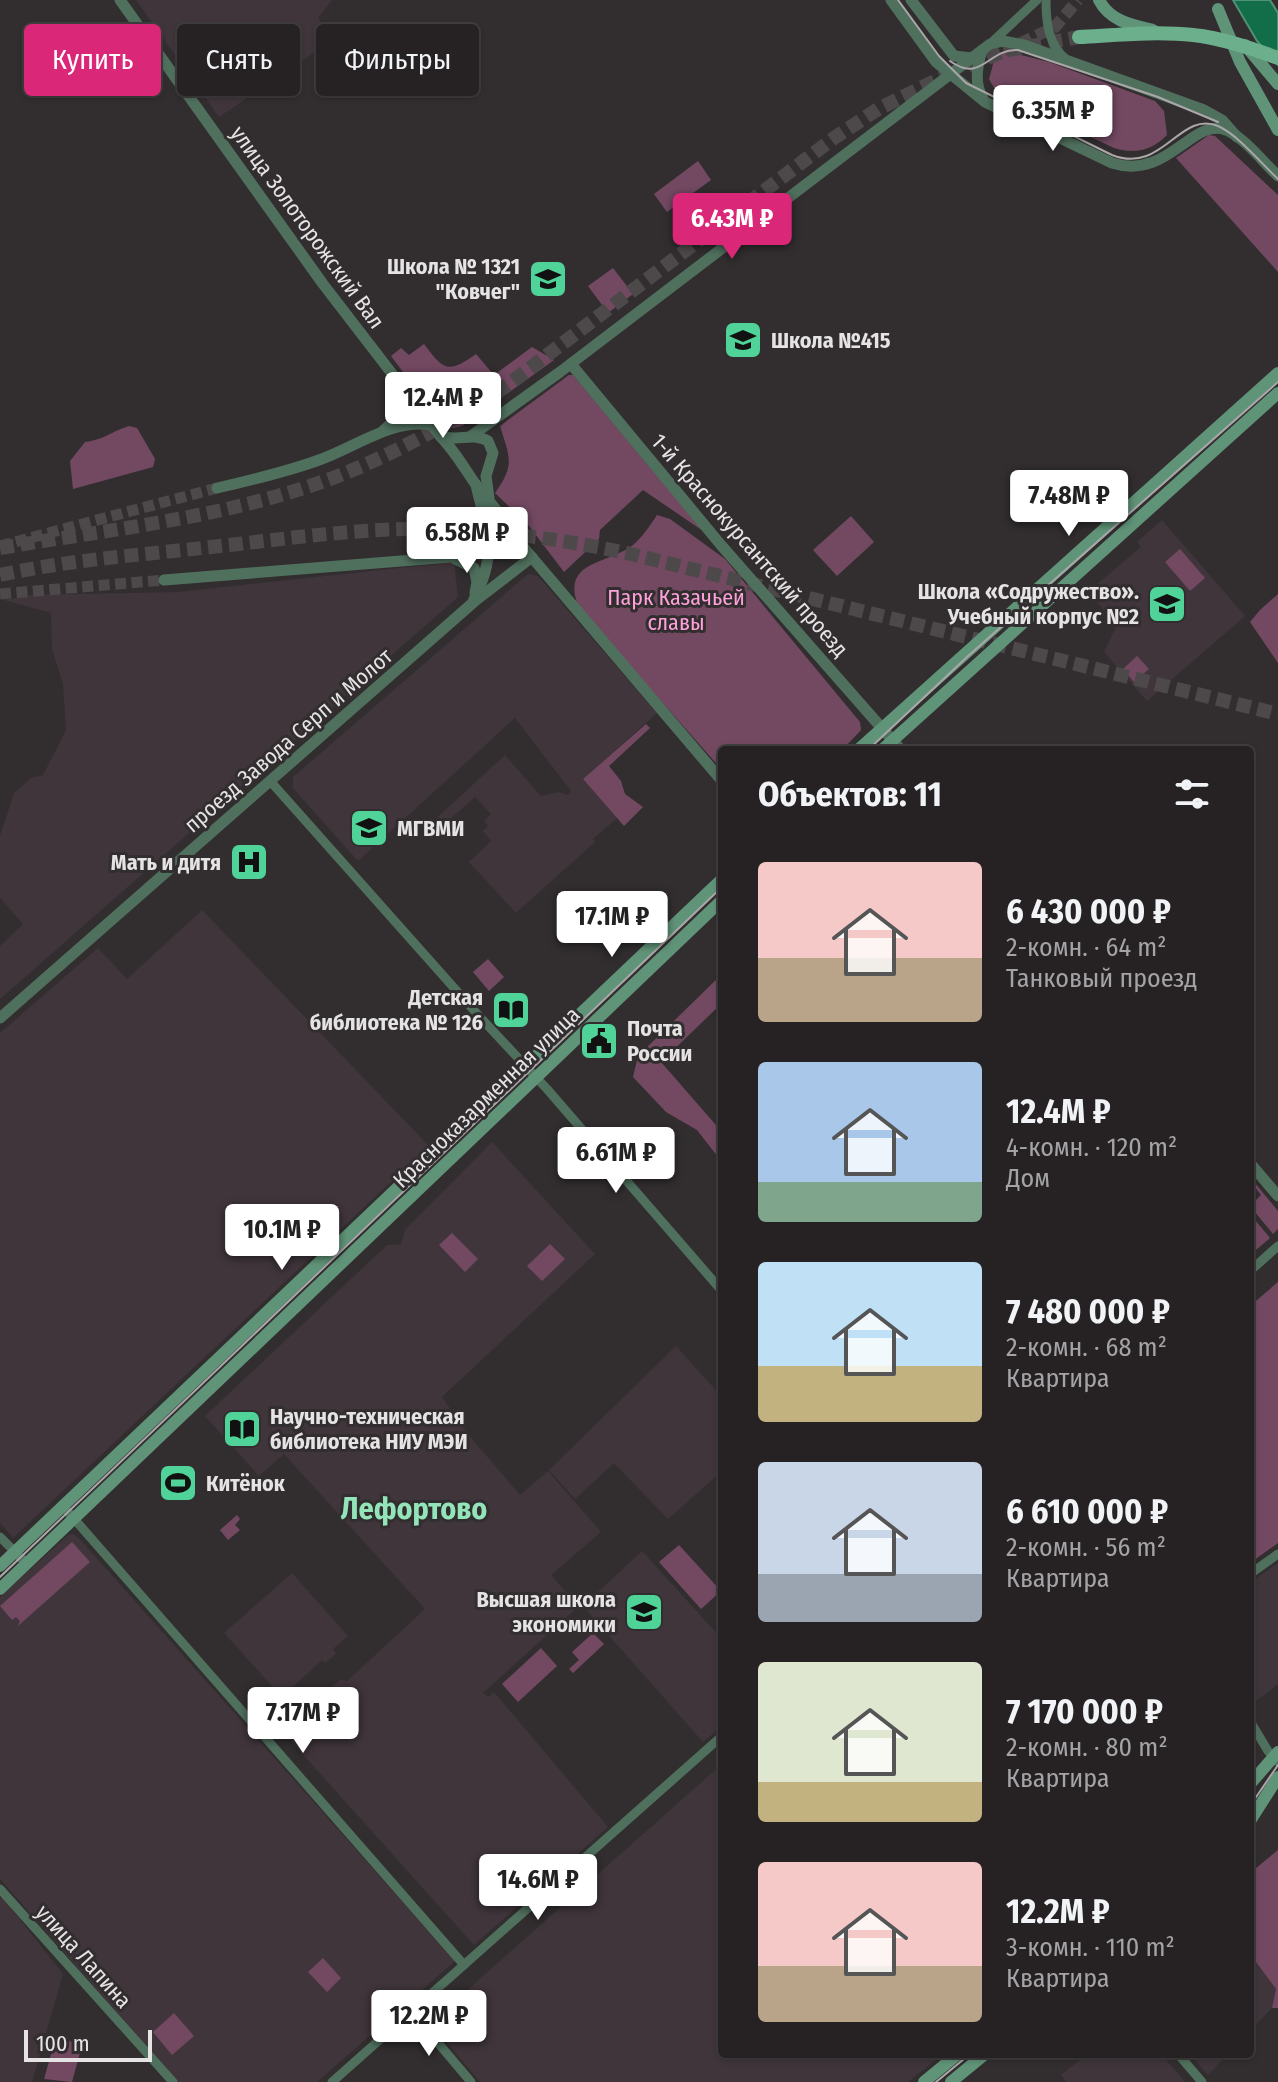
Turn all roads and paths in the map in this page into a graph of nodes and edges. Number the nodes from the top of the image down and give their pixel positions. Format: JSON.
{"nodes":[{"id":1,"x":120,"y":0,"type":"edge"},
{"id":2,"x":891,"y":0,"type":"edge"},
{"id":3,"x":911,"y":0,"type":"edge"},
{"id":4,"x":1037,"y":0,"type":"edge"},
{"id":5,"x":1046,"y":0,"type":"edge"},
{"id":6,"x":1099,"y":0,"type":"edge"},
{"id":7,"x":1215,"y":5,"type":"edge"},
{"id":8,"x":1192,"y":35,"type":"junction"},
{"id":9,"x":1079,"y":37,"type":"tunnel mouth"},
{"id":10,"x":982,"y":50,"type":"junction"},
{"id":11,"x":1278,"y":58,"type":"edge"},
{"id":12,"x":1066,"y":59,"type":"junction"},
{"id":13,"x":950,"y":76,"type":"junction"},
{"id":14,"x":1278,"y":84,"type":"edge"},
{"id":15,"x":985,"y":102,"type":"junction"},
{"id":16,"x":1278,"y":130,"type":"edge"},
{"id":17,"x":1237,"y":137,"type":"junction"},
{"id":18,"x":1278,"y":176,"type":"edge"},
{"id":19,"x":571,"y":364,"type":"junction"},
{"id":20,"x":1278,"y":373,"type":"edge"},
{"id":21,"x":392,"y":375,"type":"junction"},
{"id":22,"x":1278,"y":393,"type":"edge"},
{"id":23,"x":495,"y":421,"type":"junction"},
{"id":24,"x":431,"y":425,"type":"junction"},
{"id":25,"x":380,"y":434,"type":"junction"},
{"id":26,"x":440,"y":436,"type":"junction"},
{"id":27,"x":468,"y":437,"type":"junction"},
{"id":28,"x":490,"y":444,"type":"junction"},
{"id":29,"x":461,"y":462,"type":"junction"},
{"id":30,"x":488,"y":465,"type":"junction"},
{"id":31,"x":475,"y":483,"type":"junction"},
{"id":32,"x":217,"y":488,"type":"tunnel mouth"},
{"id":33,"x":491,"y":502,"type":"junction"},
{"id":34,"x":528,"y":552,"type":"junction"},
{"id":35,"x":489,"y":553,"type":"junction"},
{"id":36,"x":451,"y":557,"type":"junction"},
{"id":37,"x":164,"y":580,"type":"tunnel mouth"},
{"id":38,"x":472,"y":603,"type":"junction"},
{"id":39,"x":881,"y":728,"type":"junction"},
{"id":40,"x":896,"y":745,"type":"edge"},
{"id":41,"x":862,"y":746,"type":"edge"},
{"id":42,"x":718,"y":776,"type":"edge"},
{"id":43,"x":271,"y":782,"type":"junction"},
{"id":44,"x":718,"y":883,"type":"edge"},
{"id":45,"x":718,"y":904,"type":"edge"},
{"id":46,"x":0,"y":1018,"type":"edge"},
{"id":47,"x":526,"y":1066,"type":"junction"},
{"id":48,"x":536,"y":1076,"type":"junction"},
{"id":49,"x":1254,"y":1168,"type":"edge"},
{"id":50,"x":1278,"y":1196,"type":"edge"},
{"id":51,"x":1278,"y":1246,"type":"edge"},
{"id":52,"x":1254,"y":1267,"type":"edge"},
{"id":53,"x":718,"y":1286,"type":"edge"},
{"id":54,"x":62,"y":1505,"type":"junction"},
{"id":55,"x":75,"y":1520,"type":"junction"},
{"id":56,"x":0,"y":1537,"type":"edge"},
{"id":57,"x":15,"y":1552,"type":"junction"},
{"id":58,"x":1278,"y":1554,"type":"edge"},
{"id":59,"x":27,"y":1564,"type":"junction"},
{"id":60,"x":0,"y":1566,"type":"edge"},
{"id":61,"x":1254,"y":1571,"type":"edge"},
{"id":62,"x":0,"y":1589,"type":"edge"},
{"id":63,"x":1254,"y":1727,"type":"edge"},
{"id":64,"x":718,"y":1740,"type":"edge"},
{"id":65,"x":1276,"y":1757,"type":"edge"},
{"id":66,"x":1278,"y":1777,"type":"edge"},
{"id":67,"x":1254,"y":1780,"type":"edge"},
{"id":68,"x":1254,"y":1815,"type":"edge"},
{"id":69,"x":0,"y":1889,"type":"edge"},
{"id":70,"x":464,"y":1965,"type":"junction"},
{"id":71,"x":412,"y":2012,"type":"junction"},
{"id":72,"x":953,"y":2058,"type":"edge"},
{"id":73,"x":980,"y":2058,"type":"edge"},
{"id":74,"x":1181,"y":2058,"type":"edge"},
{"id":75,"x":173,"y":2082,"type":"edge"},
{"id":76,"x":332,"y":2082,"type":"edge"},
{"id":77,"x":471,"y":2082,"type":"edge"},
{"id":78,"x":924,"y":2082,"type":"edge"},
{"id":79,"x":951,"y":2082,"type":"edge"},
{"id":80,"x":1202,"y":2082,"type":"edge"}],
"edges":[{"from":1,"to":21,"type":"street","name":"улица Золоторожский Вал"},
{"from":2,"to":13,"type":"street"},
{"from":3,"to":10,"type":"street"},
{"from":4,"to":10,"type":"street"},
{"from":5,"to":12,"type":"street"},
{"from":6,"to":8,"type":"main road"},
{"from":7,"to":14,"type":"main road"},
{"from":7,"to":16,"type":"main road"},
{"from":8,"to":9,"type":"main road"},
{"from":8,"to":11,"type":"main road"},
{"from":10,"to":12,"type":"street"},
{"from":10,"to":13,"type":"street"},
{"from":10,"to":15,"type":"street"},
{"from":12,"to":17,"type":"street"},
{"from":13,"to":15,"type":"street"},
{"from":13,"to":19,"type":"street"},
{"from":15,"to":17,"type":"street"},
{"from":17,"to":18,"type":"street"},
{"from":19,"to":23,"type":"street"},
{"from":19,"to":39,"type":"street","name":"1-й Краснокурсантский проезд"},
{"from":20,"to":39,"type":"main road"},
{"from":21,"to":24,"type":"street","name":"улица Золоторожский Вал"},
{"from":21,"to":25,"type":"street"},
{"from":22,"to":40,"type":"main road"},
{"from":23,"to":27,"type":"street"},
{"from":23,"to":28,"type":"street"},
{"from":24,"to":25,"type":"street"},
{"from":24,"to":26,"type":"street","name":"улица Золоторожский Вал"},
{"from":25,"to":32,"type":"street"},
{"from":26,"to":27,"type":"street"},
{"from":26,"to":29,"type":"street","name":"улица Золоторожский Вал"},
{"from":27,"to":28,"type":"street"},
{"from":27,"to":29,"type":"street"},
{"from":28,"to":30,"type":"street"},
{"from":29,"to":30,"type":"street"},
{"from":29,"to":31,"type":"street","name":"улица Золоторожский Вал"},
{"from":30,"to":33,"type":"street"},
{"from":31,"to":33,"type":"street","name":"улица Золоторожский Вал"},
{"from":31,"to":35,"type":"street"},
{"from":33,"to":34,"type":"street","name":"улица Золоторожский Вал"},
{"from":34,"to":35,"type":"street"},
{"from":34,"to":38,"type":"street","name":"проезд Завода Серп и Молот"},
{"from":34,"to":42,"type":"street"},
{"from":35,"to":36,"type":"street"},
{"from":35,"to":38,"type":"street"},
{"from":36,"to":37,"type":"street"},
{"from":36,"to":38,"type":"street"},
{"from":38,"to":43,"type":"street","name":"проезд Завода Серп и Молот"},
{"from":39,"to":40,"type":"street","name":"1-й Краснокурсантский проезд"},
{"from":39,"to":41,"type":"main road"},
{"from":43,"to":46,"type":"street","name":"проезд Завода Серп и Молот"},
{"from":43,"to":47,"type":"street"},
{"from":44,"to":47,"type":"main road","name":"Красноказарменная улица"},
{"from":45,"to":48,"type":"main road","name":"Красноказарменная улица"},
{"from":47,"to":48,"type":"street"},
{"from":47,"to":54,"type":"main road","name":"Красноказарменная улица"},
{"from":48,"to":53,"type":"street"},
{"from":48,"to":55,"type":"main road","name":"Красноказарменная улица"},
{"from":49,"to":50,"type":"street"},
{"from":51,"to":52,"type":"street"},
{"from":54,"to":55,"type":"street"},
{"from":54,"to":57,"type":"main road","name":"Красноказарменная улица"},
{"from":55,"to":59,"type":"main road","name":"Красноказарменная улица"},
{"from":55,"to":70,"type":"street"},
{"from":56,"to":57,"type":"street"},
{"from":57,"to":59,"type":"street"},
{"from":57,"to":60,"type":"main road","name":"Красноказарменная улица"},
{"from":58,"to":61,"type":"street"},
{"from":59,"to":62,"type":"main road","name":"Красноказарменная улица"},
{"from":63,"to":65,"type":"street"},
{"from":64,"to":70,"type":"street"},
{"from":65,"to":67,"type":"main road"},
{"from":66,"to":68,"type":"main road"},
{"from":69,"to":75,"type":"street","name":"улица Лапина"},
{"from":70,"to":71,"type":"street"},
{"from":71,"to":76,"type":"street"},
{"from":71,"to":77,"type":"street"},
{"from":72,"to":78,"type":"main road"},
{"from":73,"to":79,"type":"main road"},
{"from":74,"to":80,"type":"street"}]}
